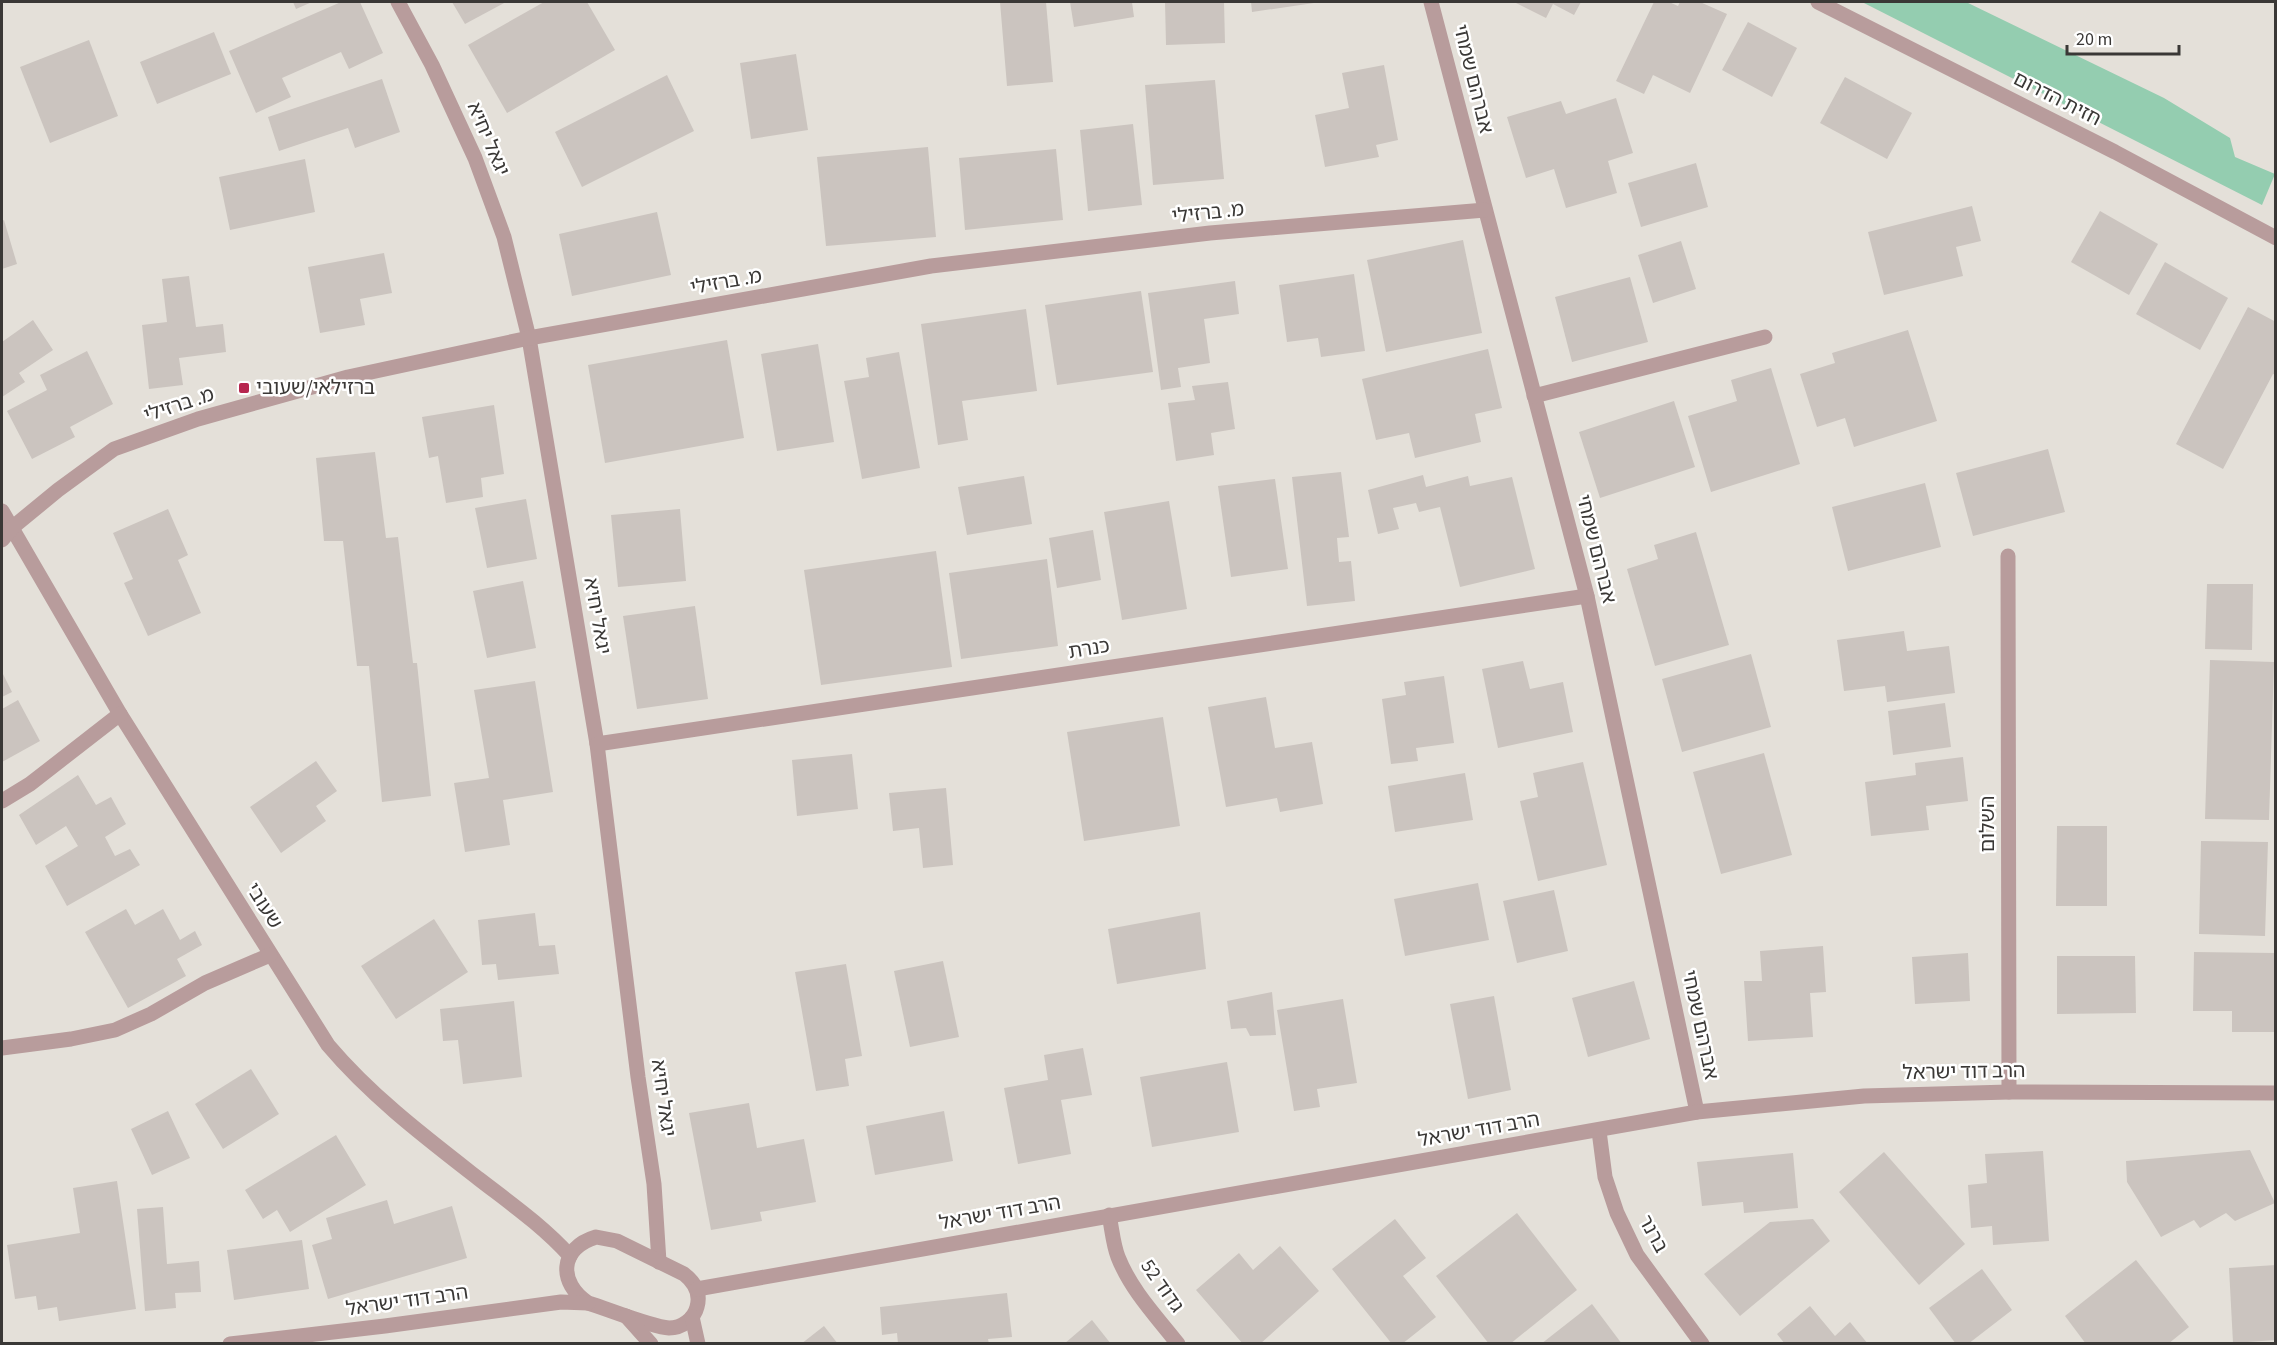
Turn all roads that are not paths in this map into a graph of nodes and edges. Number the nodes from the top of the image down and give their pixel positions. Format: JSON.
{"nodes":[{"id":1,"x":398,"y":2,"type":"edge"},
{"id":2,"x":1431,"y":2,"type":"edge"},
{"id":3,"x":1818,"y":2,"type":"edge"},
{"id":4,"x":1485,"y":210,"type":"junction"},
{"id":5,"x":2276,"y":238,"type":"edge"},
{"id":6,"x":1765,"y":337,"type":"dead end"},
{"id":7,"x":529,"y":338,"type":"junction"},
{"id":8,"x":1534,"y":396,"type":"junction"},
{"id":9,"x":2,"y":511,"type":"edge"},
{"id":10,"x":13,"y":528,"type":"junction"},
{"id":11,"x":2,"y":540,"type":"edge"},
{"id":12,"x":2008,"y":556,"type":"dead end"},
{"id":13,"x":1587,"y":596,"type":"junction"},
{"id":14,"x":120,"y":714,"type":"junction"},
{"id":15,"x":597,"y":744,"type":"junction"},
{"id":16,"x":2,"y":801,"type":"edge"},
{"id":17,"x":270,"y":955,"type":"junction"},
{"id":18,"x":2,"y":1048,"type":"edge"},
{"id":19,"x":2009,"y":1092,"type":"junction"},
{"id":20,"x":2276,"y":1093,"type":"edge"},
{"id":21,"x":1697,"y":1112,"type":"junction"},
{"id":22,"x":1599,"y":1131,"type":"junction"},
{"id":23,"x":1109,"y":1215,"type":"junction"},
{"id":24,"x":570,"y":1256,"type":"junction"},
{"id":25,"x":659,"y":1262,"type":"junction"},
{"id":26,"x":697,"y":1289,"type":"junction"},
{"id":27,"x":588,"y":1303,"type":"junction"},
{"id":28,"x":624,"y":1314,"type":"junction"},
{"id":29,"x":692,"y":1317,"type":"junction"},
{"id":30,"x":230,"y":1344,"type":"edge"},
{"id":31,"x":651,"y":1344,"type":"edge"},
{"id":32,"x":698,"y":1344,"type":"edge"},
{"id":33,"x":1178,"y":1344,"type":"edge"},
{"id":34,"x":1702,"y":1344,"type":"edge"}],
"edges":[{"from":1,"to":7,"type":"street","name":"יגאל יחיא"},
{"from":2,"to":4,"type":"street","name":"אברהם שמחי"},
{"from":3,"to":5,"type":"street","name":"חזית הדרום"},
{"from":4,"to":7,"type":"street","name":"מ. ברזילי"},
{"from":4,"to":8,"type":"street","name":"אברהם שמחי"},
{"from":6,"to":8,"type":"street"},
{"from":7,"to":10,"type":"street","name":"מ. ברזילי"},
{"from":7,"to":15,"type":"street","name":"יגאל יחיא"},
{"from":8,"to":13,"type":"street","name":"אברהם שמחי"},
{"from":9,"to":10,"type":"street","name":"שעובי"},
{"from":10,"to":11,"type":"street","name":"מ. ברזילי"},
{"from":10,"to":14,"type":"street","name":"שעובי"},
{"from":12,"to":19,"type":"street","name":"השלום"},
{"from":13,"to":15,"type":"street","name":"כנרת"},
{"from":13,"to":21,"type":"street","name":"אברהם שמחי"},
{"from":14,"to":16,"type":"street"},
{"from":14,"to":17,"type":"street","name":"שעובי"},
{"from":15,"to":25,"type":"street","name":"יגאל יחיא"},
{"from":17,"to":18,"type":"street"},
{"from":17,"to":24,"type":"street","name":"שעובי"},
{"from":19,"to":20,"type":"street","name":"הרב דוד ישראל"},
{"from":19,"to":21,"type":"street","name":"הרב דוד ישראל"},
{"from":21,"to":22,"type":"street","name":"הרב דוד ישראל"},
{"from":22,"to":23,"type":"street","name":"הרב דוד ישראל"},
{"from":22,"to":34,"type":"street","name":"ברנר"},
{"from":23,"to":26,"type":"street","name":"הרב דוד ישראל"},
{"from":23,"to":33,"type":"street","name":"גדוד 52"},
{"from":24,"to":25,"type":"street"},
{"from":24,"to":27,"type":"street"},
{"from":25,"to":26,"type":"street"},
{"from":26,"to":29,"type":"street"},
{"from":27,"to":28,"type":"street","name":"הרב דוד ישראל"},
{"from":27,"to":30,"type":"street","name":"הרב דוד ישראל"},
{"from":28,"to":29,"type":"street","name":"הרב דוד ישראל"},
{"from":28,"to":31,"type":"street"},
{"from":29,"to":32,"type":"street"}]}
